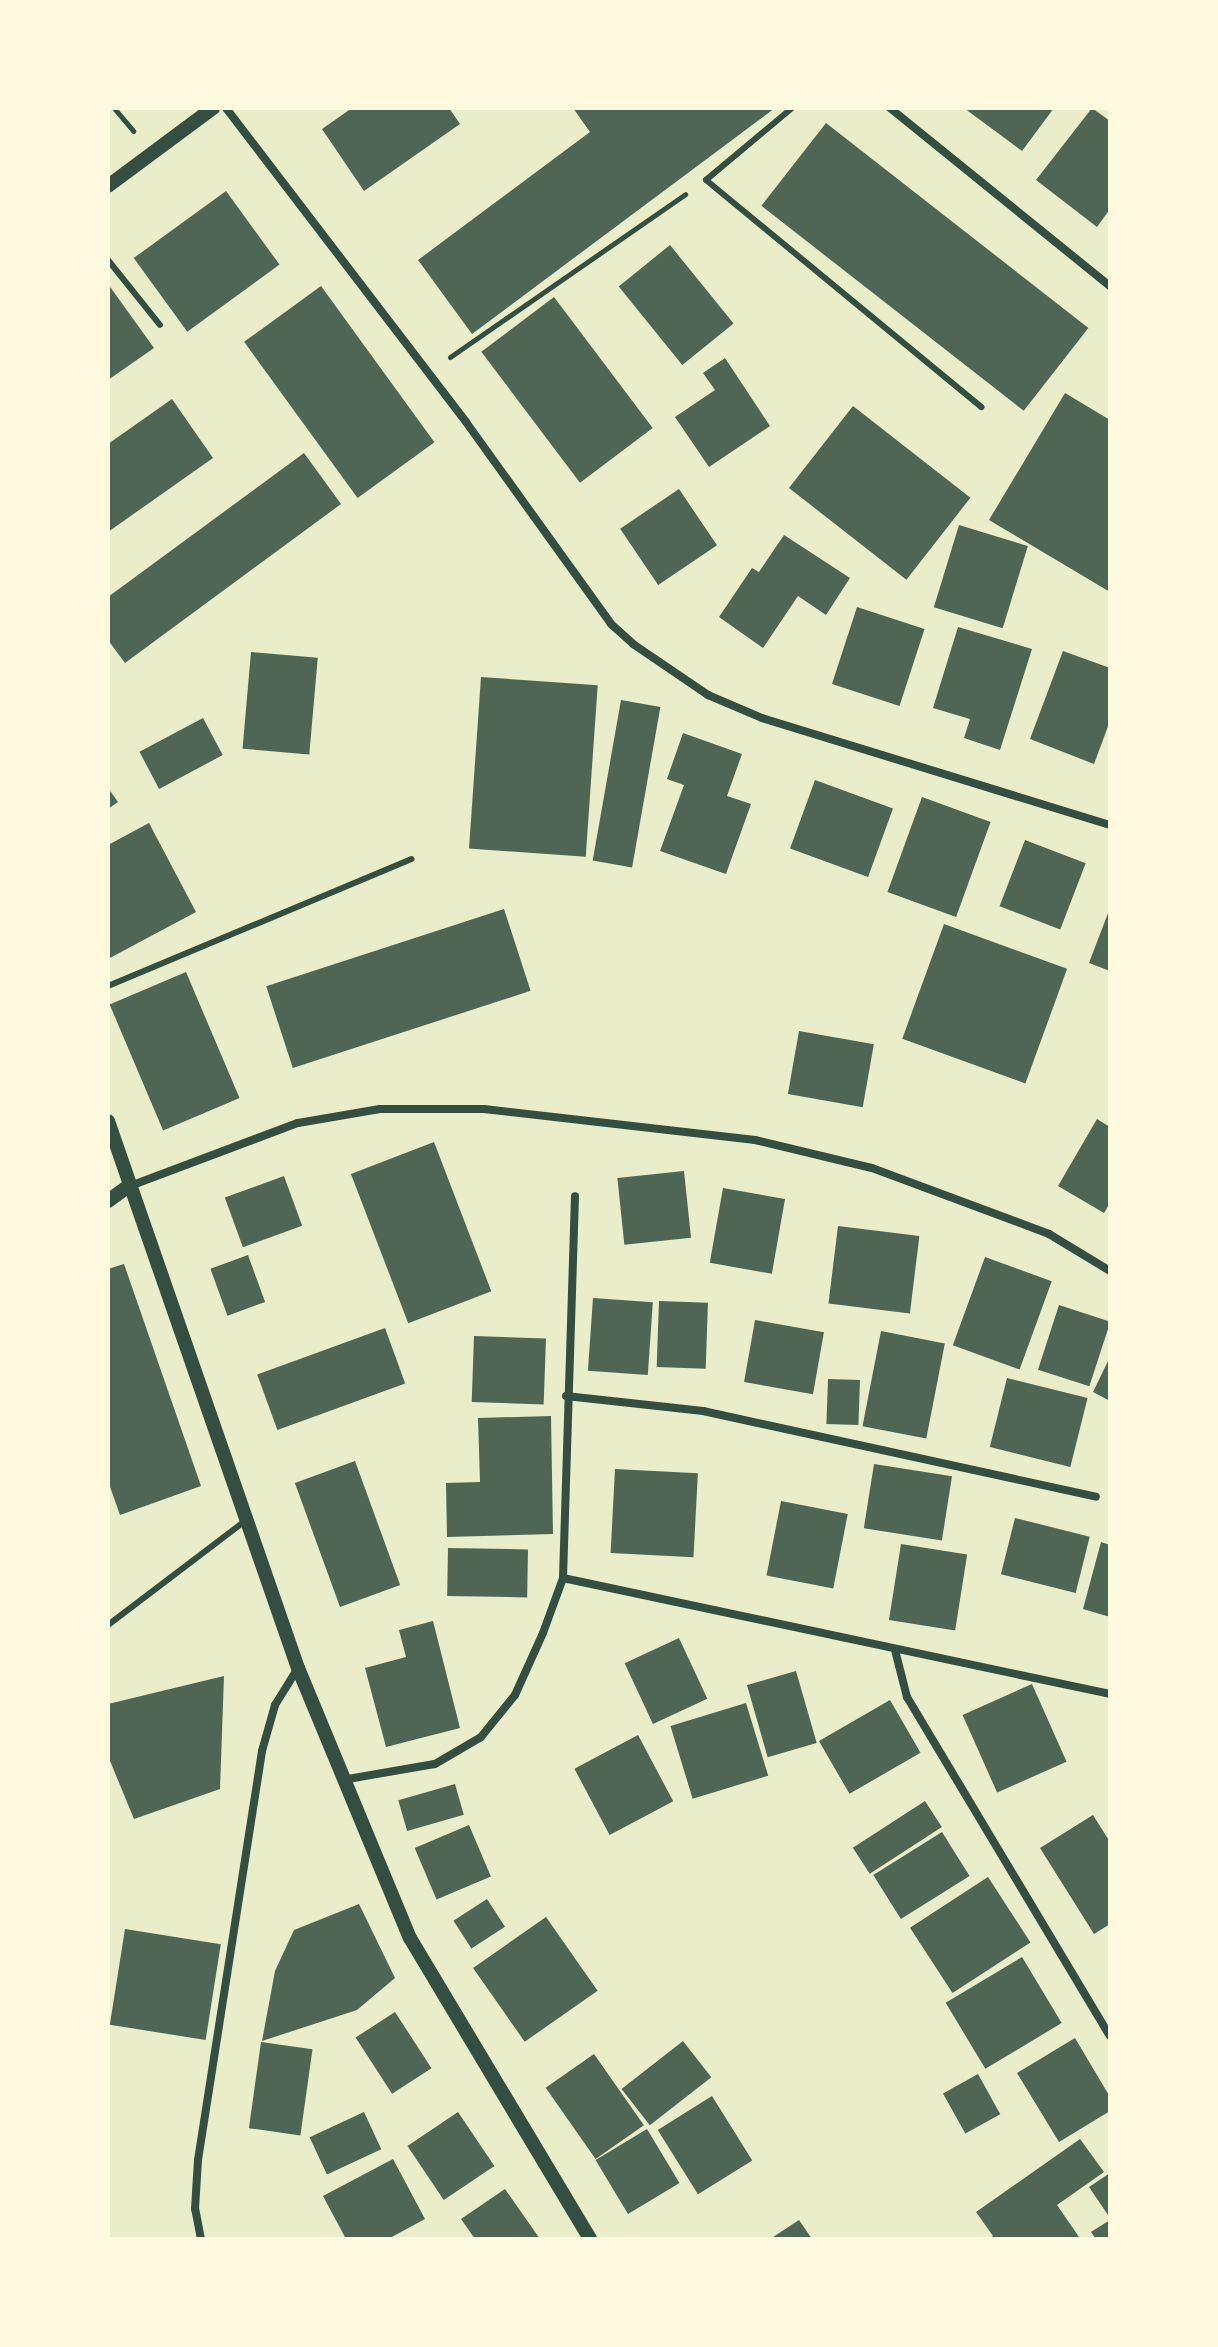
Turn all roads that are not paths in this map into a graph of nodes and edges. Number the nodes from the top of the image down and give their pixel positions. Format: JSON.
{"nodes":[{"id":1,"x":213,"y":108,"type":"edge"},
{"id":2,"x":226,"y":108,"type":"edge"},
{"id":3,"x":792,"y":108,"type":"edge"},
{"id":4,"x":890,"y":108,"type":"edge"},
{"id":5,"x":108,"y":186,"type":"edge"},
{"id":6,"x":108,"y":260,"type":"edge"},
{"id":7,"x":1110,"y":286,"type":"edge"},
{"id":8,"x":160,"y":325,"type":"dead end"},
{"id":9,"x":981,"y":407,"type":"dead end"},
{"id":10,"x":1110,"y":825,"type":"edge"},
{"id":11,"x":411,"y":859,"type":"dead end"},
{"id":12,"x":108,"y":986,"type":"edge"},
{"id":13,"x":108,"y":1121,"type":"edge"},
{"id":14,"x":129,"y":1186,"type":"junction"},
{"id":15,"x":575,"y":1196,"type":"dead end"},
{"id":16,"x":108,"y":1201,"type":"edge"},
{"id":17,"x":1110,"y":1271,"type":"edge"},
{"id":18,"x":566,"y":1396,"type":"junction"},
{"id":19,"x":1096,"y":1497,"type":"dead end"},
{"id":20,"x":245,"y":1521,"type":"junction"},
{"id":21,"x":563,"y":1578,"type":"junction"},
{"id":22,"x":108,"y":1625,"type":"edge"},
{"id":23,"x":895,"y":1650,"type":"junction"},
{"id":24,"x":298,"y":1668,"type":"junction"},
{"id":25,"x":1110,"y":1694,"type":"edge"},
{"id":26,"x":342,"y":1780,"type":"junction"},
{"id":27,"x":1110,"y":2036,"type":"edge"},
{"id":28,"x":201,"y":2239,"type":"edge"},
{"id":29,"x":590,"y":2239,"type":"edge"}],
"edges":[{"from":1,"to":5,"type":"street"},
{"from":2,"to":10,"type":"street"},
{"from":3,"to":9,"type":"lane"},
{"from":4,"to":7,"type":"street"},
{"from":6,"to":8,"type":"lane"},
{"from":11,"to":12,"type":"lane"},
{"from":13,"to":14,"type":"street"},
{"from":14,"to":16,"type":"street"},
{"from":14,"to":17,"type":"street"},
{"from":14,"to":20,"type":"street"},
{"from":15,"to":18,"type":"street"},
{"from":18,"to":19,"type":"street"},
{"from":18,"to":21,"type":"street"},
{"from":20,"to":22,"type":"lane"},
{"from":20,"to":24,"type":"street"},
{"from":21,"to":23,"type":"street"},
{"from":21,"to":26,"type":"street"},
{"from":23,"to":25,"type":"street"},
{"from":23,"to":27,"type":"street"},
{"from":24,"to":26,"type":"street"},
{"from":24,"to":28,"type":"street"},
{"from":26,"to":29,"type":"street"}]}
